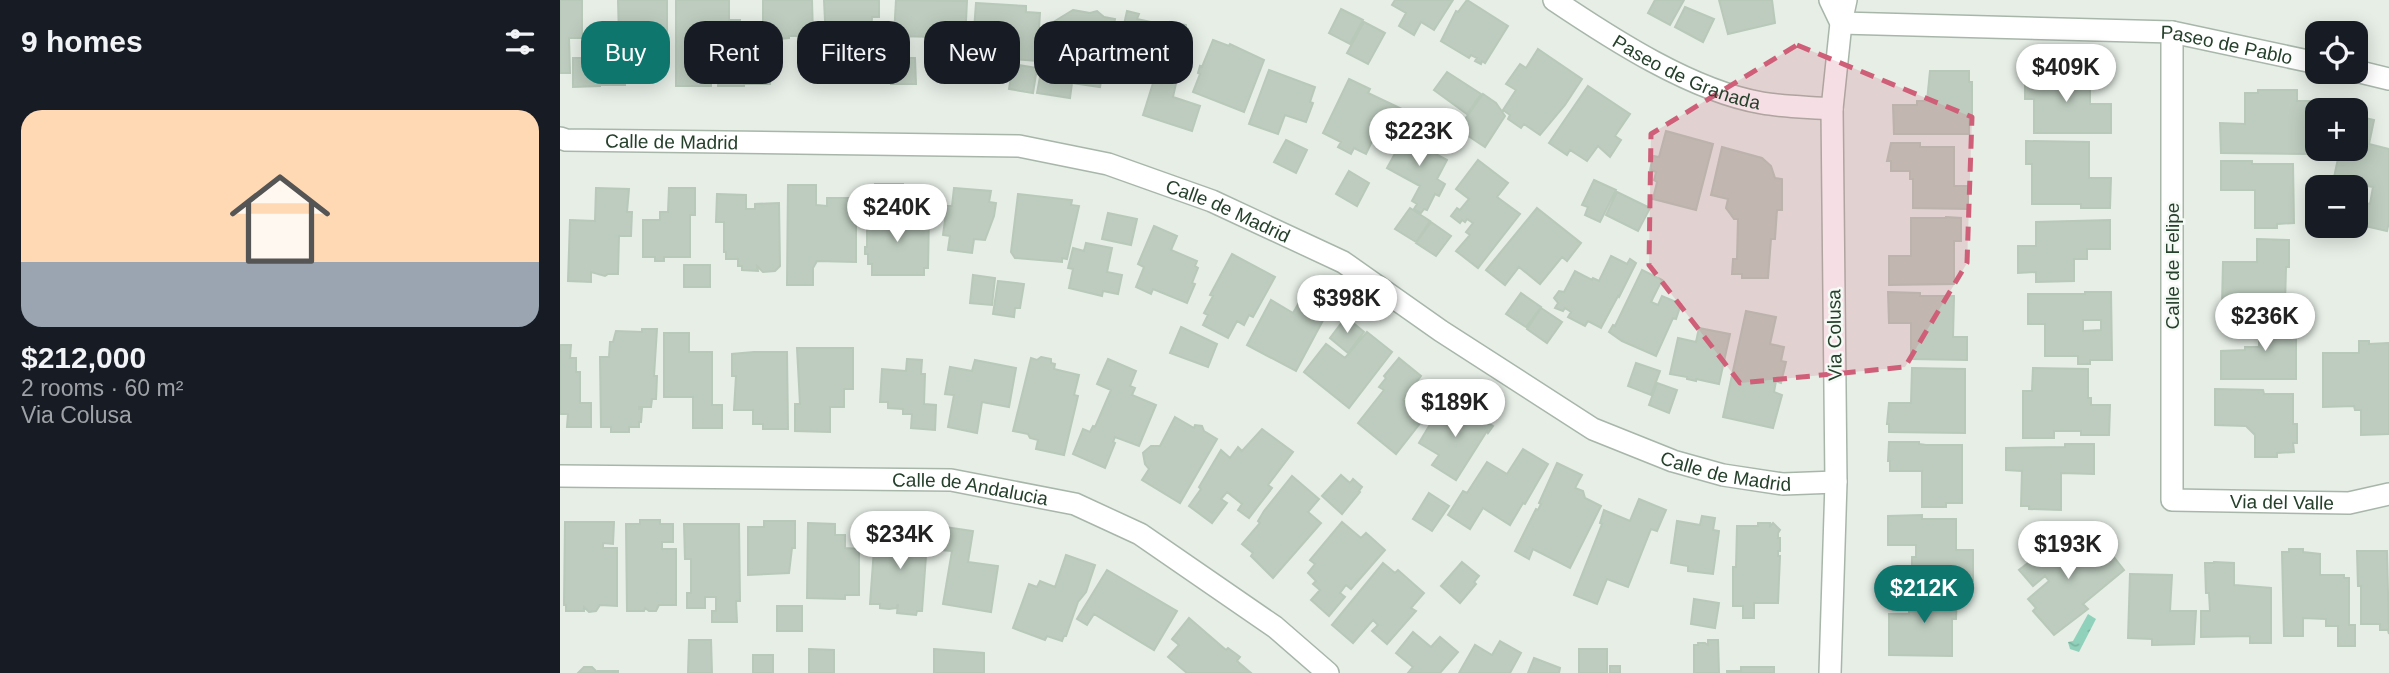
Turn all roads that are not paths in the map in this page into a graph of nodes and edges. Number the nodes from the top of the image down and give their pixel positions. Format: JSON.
{"nodes":[{"id":1,"x":1554,"y":0,"type":"edge"},
{"id":2,"x":1830,"y":0,"type":"edge"},
{"id":3,"x":1846,"y":0,"type":"edge"},
{"id":4,"x":1840,"y":23,"type":"junction"},
{"id":5,"x":2172,"y":32,"type":"junction"},
{"id":6,"x":2305,"y":60,"type":"edge"},
{"id":7,"x":2368,"y":74,"type":"edge"},
{"id":8,"x":2389,"y":79,"type":"edge"},
{"id":9,"x":1832,"y":108,"type":"junction"},
{"id":10,"x":560,"y":138,"type":"edge"},
{"id":11,"x":560,"y":476,"type":"edge"},
{"id":12,"x":1836,"y":482,"type":"junction"},
{"id":13,"x":2389,"y":494,"type":"edge"},
{"id":14,"x":2172,"y":500,"type":"joint"},
{"id":15,"x":1328,"y":673,"type":"edge"},
{"id":16,"x":1830,"y":673,"type":"edge"}],
"edges":[{"from":1,"to":9,"type":"street","name":"Paseo de Granada"},
{"from":2,"to":4,"type":"street","name":"Via Colusa"},
{"from":3,"to":4,"type":"street"},
{"from":4,"to":5,"type":"street","name":"Paseo de Pablo"},
{"from":4,"to":9,"type":"street","name":"Via Colusa"},
{"from":5,"to":6,"type":"street","name":"Paseo de Pablo"},
{"from":5,"to":14,"type":"street","name":"Calle de Felipe"},
{"from":7,"to":8,"type":"street"},
{"from":9,"to":12,"type":"street","name":"Via Colusa"},
{"from":10,"to":12,"type":"street","name":"Calle de Madrid"},
{"from":11,"to":15,"type":"street","name":"Calle de Andalucia"},
{"from":12,"to":16,"type":"street","name":"Via Colusa"},
{"from":13,"to":14,"type":"street","name":"Via del Valle"}]}
